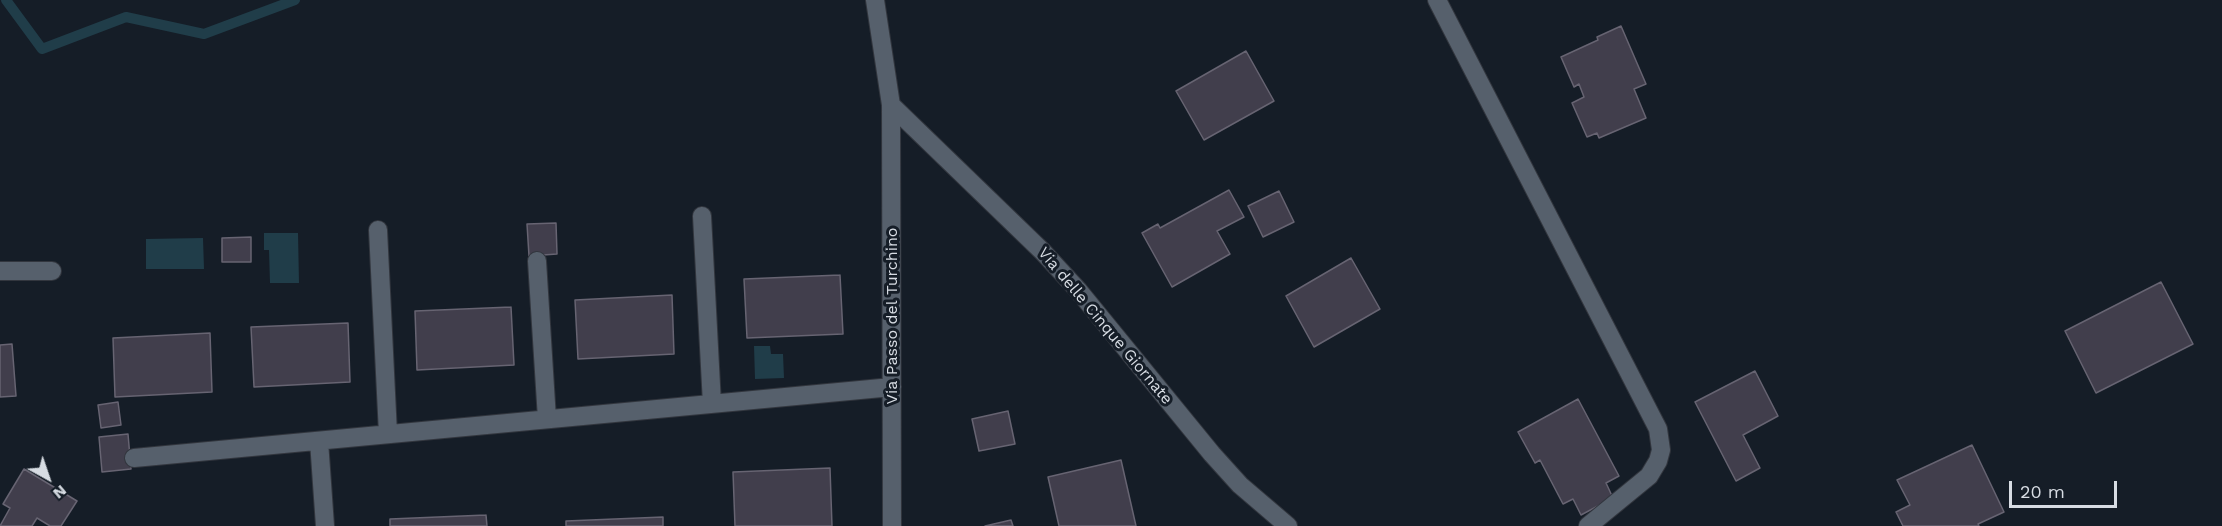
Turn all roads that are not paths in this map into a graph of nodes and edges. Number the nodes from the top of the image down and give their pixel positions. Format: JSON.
{"nodes":[{"id":1,"x":875,"y":0,"type":"edge"},
{"id":2,"x":1437,"y":0,"type":"edge"},
{"id":3,"x":891,"y":105,"type":"junction"},
{"id":4,"x":702,"y":216,"type":"dead end"},
{"id":5,"x":378,"y":230,"type":"dead end"},
{"id":6,"x":537,"y":261,"type":"dead end"},
{"id":7,"x":52,"y":271,"type":"dead end"},
{"id":8,"x":0,"y":272,"type":"edge"},
{"id":9,"x":892,"y":387,"type":"junction"},
{"id":10,"x":712,"y":404,"type":"junction"},
{"id":11,"x":546,"y":419,"type":"junction"},
{"id":12,"x":388,"y":434,"type":"junction"},
{"id":13,"x":319,"y":441,"type":"junction"},
{"id":14,"x":134,"y":458,"type":"dead end"},
{"id":15,"x":325,"y":526,"type":"edge"},
{"id":16,"x":892,"y":526,"type":"edge"},
{"id":17,"x":1288,"y":526,"type":"edge"},
{"id":18,"x":1588,"y":526,"type":"edge"}],
"edges":[{"from":1,"to":3,"type":"street","name":"Via Passo del Turchino"},
{"from":2,"to":18,"type":"street"},
{"from":3,"to":9,"type":"street","name":"Via Passo del Turchino"},
{"from":3,"to":17,"type":"street","name":"Via delle Cinque Giornate"},
{"from":4,"to":10,"type":"street"},
{"from":5,"to":12,"type":"street"},
{"from":6,"to":11,"type":"street"},
{"from":7,"to":8,"type":"street"},
{"from":9,"to":10,"type":"street"},
{"from":9,"to":16,"type":"street","name":"Via Passo del Turchino"},
{"from":10,"to":11,"type":"street"},
{"from":11,"to":12,"type":"street"},
{"from":12,"to":13,"type":"street"},
{"from":13,"to":14,"type":"street"},
{"from":13,"to":15,"type":"street"}]}
